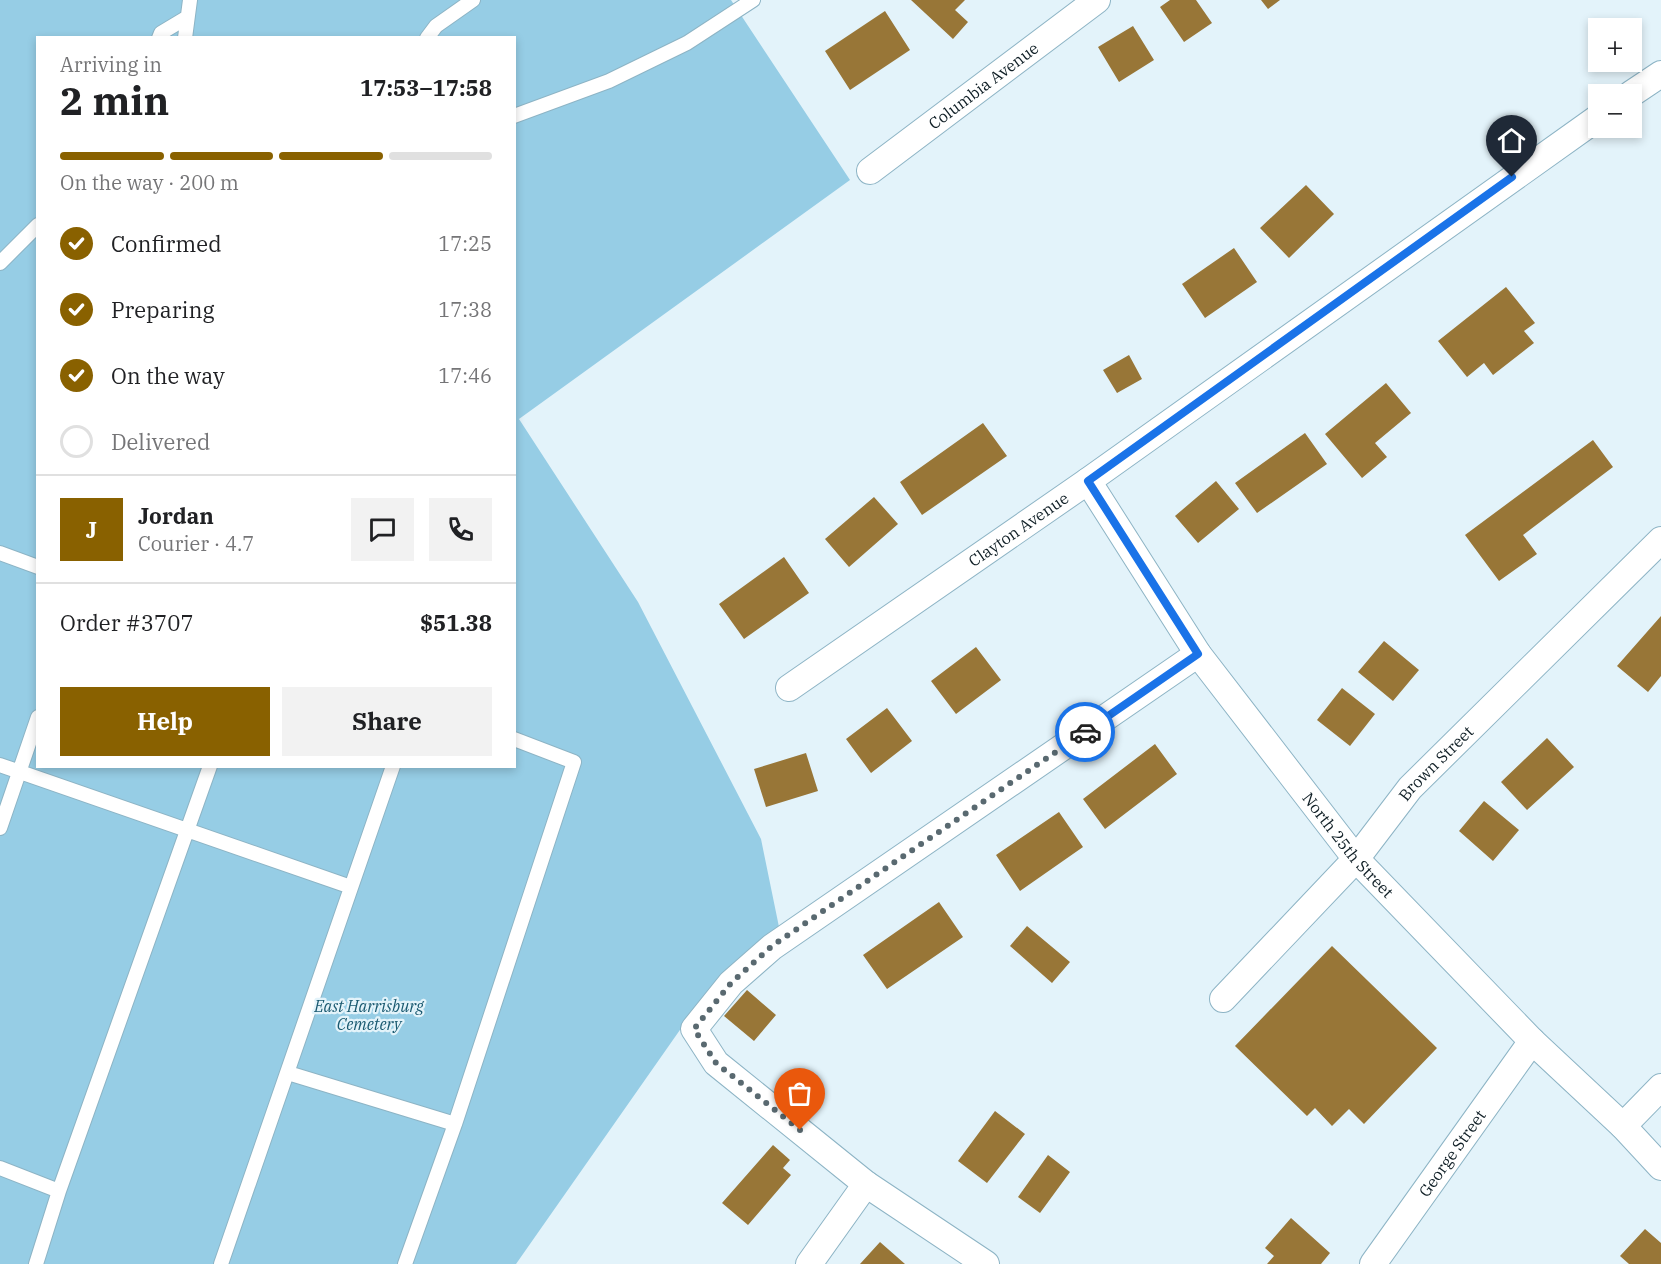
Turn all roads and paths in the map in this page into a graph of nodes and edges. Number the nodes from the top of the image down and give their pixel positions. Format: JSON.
{"nodes":[{"id":1,"x":190,"y":0,"type":"edge"},
{"id":2,"x":473,"y":0,"type":"edge"},
{"id":3,"x":753,"y":0,"type":"edge"},
{"id":4,"x":1097,"y":0,"type":"edge"},
{"id":5,"x":186,"y":18,"type":"junction"},
{"id":6,"x":160,"y":36,"type":"edge"},
{"id":7,"x":185,"y":36,"type":"edge"},
{"id":8,"x":428,"y":36,"type":"edge"},
{"id":9,"x":1661,"y":74,"type":"edge"},
{"id":10,"x":1642,"y":87,"type":"edge"},
{"id":11,"x":516,"y":115,"type":"edge"},
{"id":12,"x":1588,"y":125,"type":"edge"},
{"id":13,"x":870,"y":171,"type":"dead end"},
{"id":14,"x":36,"y":227,"type":"edge"},
{"id":15,"x":0,"y":263,"type":"edge"},
{"id":16,"x":1088,"y":481,"type":"junction"},
{"id":17,"x":1661,"y":540,"type":"edge"},
{"id":18,"x":0,"y":552,"type":"edge"},
{"id":19,"x":36,"y":566,"type":"edge"},
{"id":20,"x":1198,"y":654,"type":"junction"},
{"id":21,"x":789,"y":688,"type":"dead end"},
{"id":22,"x":36,"y":723,"type":"edge"},
{"id":23,"x":516,"y":740,"type":"edge"},
{"id":24,"x":0,"y":765,"type":"edge"},
{"id":25,"x":209,"y":768,"type":"edge"},
{"id":26,"x":392,"y":768,"type":"edge"},
{"id":27,"x":20,"y":771,"type":"junction"},
{"id":28,"x":0,"y":828,"type":"edge"},
{"id":29,"x":188,"y":830,"type":"junction"},
{"id":30,"x":1356,"y":859,"type":"junction"},
{"id":31,"x":351,"y":887,"type":"junction"},
{"id":32,"x":1223,"y":999,"type":"dead end"},
{"id":33,"x":1532,"y":1041,"type":"junction"},
{"id":34,"x":288,"y":1073,"type":"junction"},
{"id":35,"x":1661,"y":1087,"type":"edge"},
{"id":36,"x":455,"y":1124,"type":"junction"},
{"id":37,"x":1623,"y":1126,"type":"junction"},
{"id":38,"x":1661,"y":1167,"type":"edge"},
{"id":39,"x":0,"y":1168,"type":"edge"},
{"id":40,"x":866,"y":1184,"type":"junction"},
{"id":41,"x":59,"y":1191,"type":"junction"},
{"id":42,"x":36,"y":1264,"type":"edge"},
{"id":43,"x":221,"y":1264,"type":"edge"},
{"id":44,"x":405,"y":1264,"type":"edge"},
{"id":45,"x":809,"y":1264,"type":"edge"},
{"id":46,"x":986,"y":1264,"type":"edge"},
{"id":47,"x":1373,"y":1264,"type":"edge"}],
"edges":[{"from":1,"to":5,"type":"lane"},
{"from":2,"to":8,"type":"lane"},
{"from":3,"to":11,"type":"lane"},
{"from":4,"to":13,"type":"street","name":"Columbia Avenue"},
{"from":5,"to":6,"type":"lane"},
{"from":5,"to":7,"type":"lane"},
{"from":9,"to":10,"type":"street"},
{"from":12,"to":16,"type":"street","name":"Clayton Avenue"},
{"from":14,"to":15,"type":"lane"},
{"from":16,"to":20,"type":"street","name":"North 25th Street"},
{"from":16,"to":21,"type":"street","name":"Clayton Avenue"},
{"from":17,"to":30,"type":"street","name":"Brown Street"},
{"from":18,"to":19,"type":"lane"},
{"from":20,"to":30,"type":"street","name":"North 25th Street"},
{"from":20,"to":40,"type":"street"},
{"from":22,"to":27,"type":"lane"},
{"from":23,"to":36,"type":"lane"},
{"from":24,"to":27,"type":"lane"},
{"from":25,"to":29,"type":"lane"},
{"from":26,"to":31,"type":"lane"},
{"from":27,"to":28,"type":"lane"},
{"from":27,"to":29,"type":"lane"},
{"from":29,"to":31,"type":"lane"},
{"from":29,"to":41,"type":"lane"},
{"from":30,"to":32,"type":"street","name":"Brown Street"},
{"from":30,"to":33,"type":"street","name":"North 25th Street"},
{"from":31,"to":34,"type":"lane"},
{"from":33,"to":37,"type":"street","name":"North 25th Street"},
{"from":33,"to":47,"type":"street","name":"George Street"},
{"from":34,"to":36,"type":"lane"},
{"from":34,"to":43,"type":"lane"},
{"from":35,"to":37,"type":"street"},
{"from":36,"to":44,"type":"lane"},
{"from":37,"to":38,"type":"street","name":"North 25th Street"},
{"from":39,"to":41,"type":"lane"},
{"from":40,"to":45,"type":"street"},
{"from":40,"to":46,"type":"street"},
{"from":41,"to":42,"type":"lane"}]}
